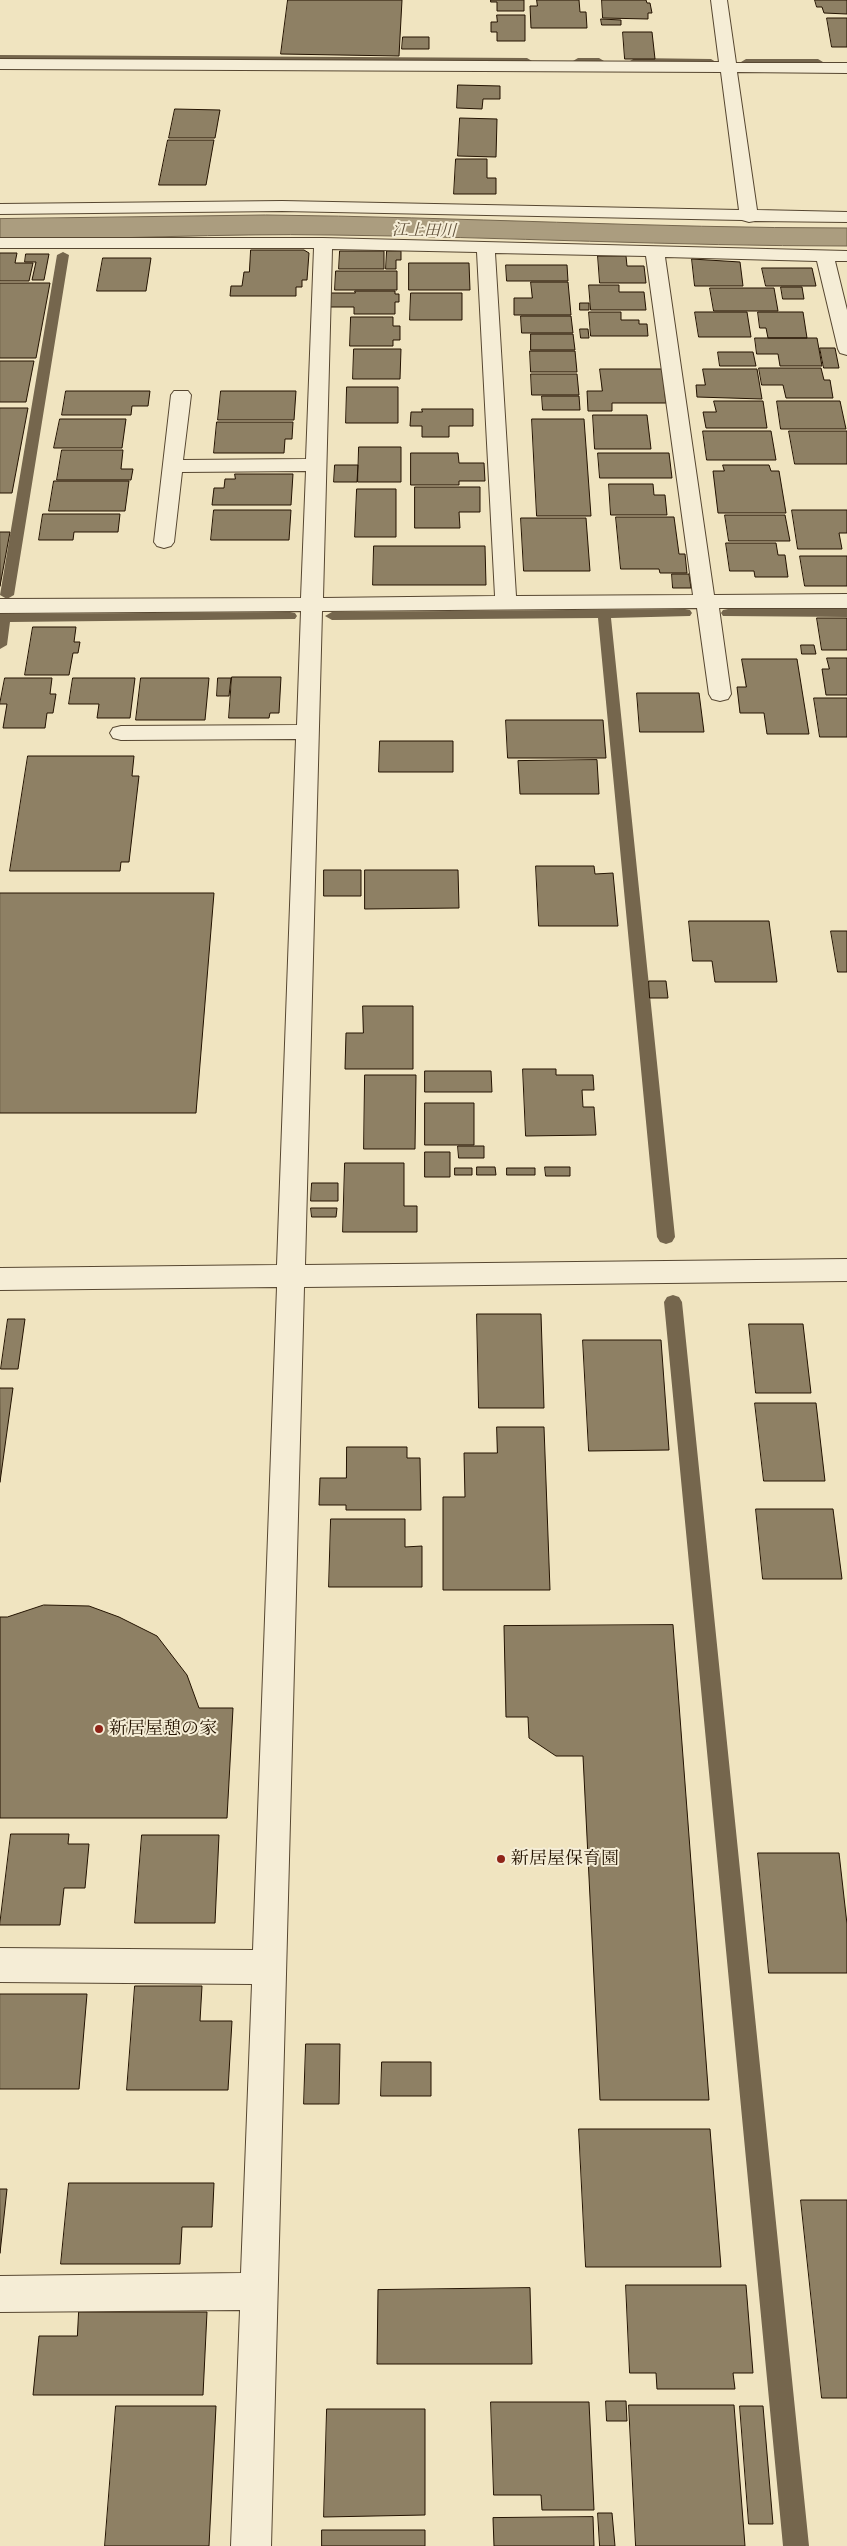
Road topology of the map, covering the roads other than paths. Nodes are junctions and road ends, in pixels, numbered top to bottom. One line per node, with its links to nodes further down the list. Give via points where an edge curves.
1 (719, 0): 3 (street)
2 (0, 64): 3 (street)
3 (729, 68): 4 (street); 6 (street)
4 (847, 68)
5 (0, 209): 6 (street, via 282,206)
6 (749, 216): 7 (street)
7 (847, 217)
8 (0, 243): 9 (street)
9 (324, 243): 10 (street); 16 (street)
10 (486, 248): 11 (street); 21 (street)
11 (655, 252): 12 (street); 19 (street)
12 (825, 256): 13 (street); 14 (street)
13 (847, 256)
14 (847, 349)
15 (181, 395): 17 (street)
16 (316, 465): 17 (street); 22 (street)
17 (173, 466): 18 (street)
18 (164, 542)
19 (706, 601): 20 (street); 21 (street); 24 (street)
20 (847, 601)
21 (506, 602): 22 (street)
22 (312, 603): 23 (street); 25 (street)
23 (0, 606)
24 (720, 694)
25 (308, 732): 26 (street); 28 (street)
26 (121, 733)
27 (847, 1270): 28 (street)
28 (291, 1276): 29 (street); 31 (street)
29 (0, 1279)
30 (0, 1965): 31 (street)
31 (270, 1967): 32 (street)
32 (258, 2291): 33 (street); 34 (street)
33 (0, 2294)
34 (251, 2546)

